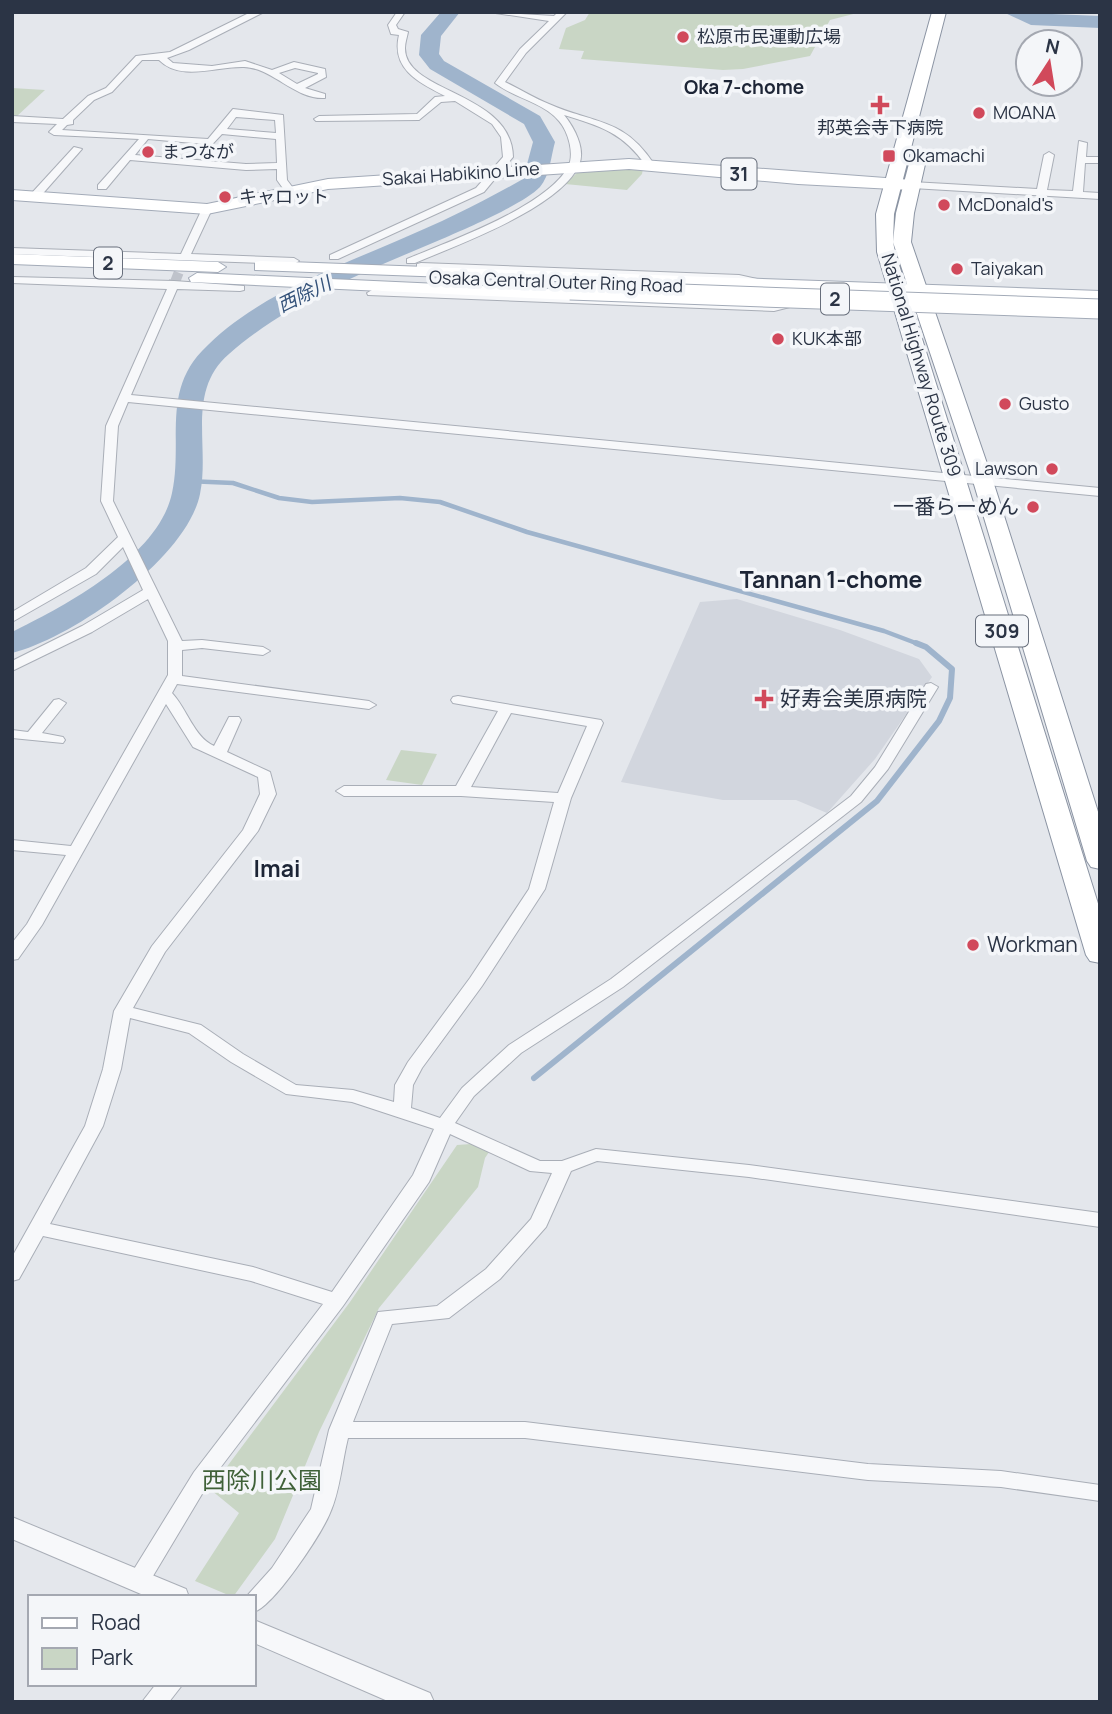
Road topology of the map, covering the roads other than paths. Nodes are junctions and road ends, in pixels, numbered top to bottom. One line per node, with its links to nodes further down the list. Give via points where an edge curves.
1 (260, 12): 7 (street)
2 (401, 12): 11 (street, via 392,25 394,32 404,32 399,53 416,76)
3 (493, 12): 6 (street)
4 (939, 12): 34 (highway, National Highway Route 309 / 309)
5 (956, 12): 16 (highway)
6 (560, 15): 12 (street, via 523,51 500,83)
7 (161, 57): 8 (street, via 170,66 212,69 245,64); 15 (street, via 139,58 109,90 91,97)
8 (272, 73): 9 (street); 9 (street, via 294,65 322,71 323,75)
9 (297, 88): 10 (street)
10 (322, 96)
11 (455, 97): 13 (street, via 438,99 419,117); 33 (street, via 505,133 509,156)
12 (547, 107): 30 (street, via 609,126 638,148); 32 (street, via 562,117 570,130 576,155)
13 (319, 119)
14 (17, 120): 15 (street); 17 (street)
15 (68, 122): 19 (street, via 54,132)
16 (927, 123)
17 (12, 128)
18 (220, 131): 20 (street); 20 (street, via 235,112 280,117); 21 (street)
19 (146, 136): 21 (street); 26 (street)
20 (280, 136): 31 (street)
21 (211, 142): 29 (street)
22 (1082, 143): 27 (street)
23 (922, 145): 34 (highway, National Highway Route 309 / 309)
24 (77, 149): 41 (street)
25 (1049, 155): 37 (street)
26 (126, 157): 29 (street); 35 (street)
27 (1081, 160): 28 (street); 38 (street)
28 (1100, 160)
29 (195, 162): 31 (street)
30 (649, 164): 32 (main road, Sakai Habikino Line / 31); 34 (main road, Sakai Habikino Line / 31)
31 (281, 166): 36 (street, via 282,180)
32 (569, 167): 33 (main road, Sakai Habikino Line / 31); 52 (street, via 553,190 416,263 739,278)
33 (500, 173): 36 (main road, Sakai Habikino Line / 31, via 364,180); 44 (street, via 480,190)
34 (903, 184): 37 (street); 57 (highway, National Highway Route 309 / 309, via 883,230 886,252)
35 (102, 187)
36 (290, 192): 42 (main road, Sakai Habikino Line / 31)
37 (1042, 192): 38 (street)
38 (1078, 194): 40 (street)
39 (12, 195): 41 (main road, Sakai Habikino Line / 31)
40 (1100, 196)
41 (33, 197): 42 (main road, Sakai Habikino Line / 31)
42 (207, 209): 45 (street)
43 (12, 251): 45 (street)
44 (334, 257)
45 (185, 258): 47 (street)
46 (12, 259): 49 (main road, Osaka Central Outer Ring Road / 2)
47 (307, 267): 49 (main road, Osaka Central Outer Ring Road / 2); 51 (main road, Osaka Central Outer Ring Road / 2)
48 (12, 271): 49 (main road, Osaka Central Outer Ring Road / 2)
49 (200, 272): 51 (main road, via 288,282)
50 (12, 280): 53 (street)
51 (368, 281): 52 (main road); 54 (main road, Osaka Central Outer Ring Road / 2); 57 (main road, via 803,303)
52 (778, 284): 57 (main road)
53 (173, 285): 55 (street); 61 (street)
54 (571, 286): 58 (main road, Osaka Central Outer Ring Road / 2); 59 (main road, Osaka Central Outer Ring Road / 2, bridge)
55 (240, 288)
56 (1100, 296): 57 (main road)
57 (912, 298): 60 (main road); 62 (highway, National Highway Route 309 / 309); 63 (highway, National Highway Route 309 / 309)
58 (1100, 302)
59 (1100, 309)
60 (1100, 315)
61 (123, 398): 62 (street); 65 (street, via 111,426 107,501)
62 (956, 478): 63 (street); 89 (highway, National Highway Route 309 / 309)
63 (984, 481): 64 (street); 87 (highway, National Highway Route 309 / 309)
64 (1100, 492)
65 (127, 541): 66 (street); 67 (street, via 92,571)
66 (150, 589): 68 (street); 70 (street, via 88,629)
67 (12, 618)
68 (175, 646): 69 (street, via 202,644); 71 (street)
69 (262, 651)
70 (12, 667)
71 (168, 686): 75 (street); 81 (street, via 198,744); 86 (street)
72 (931, 687): 92 (street, via 881,769 856,799 617,983 515,1049 468,1092)
73 (458, 700): 76 (street)
74 (59, 703): 79 (street)
75 (369, 705)
76 (507, 708): 83 (street); 84 (street, via 596,723)
77 (234, 720): 81 (street)
78 (12, 734): 79 (street)
79 (32, 736): 80 (street)
80 (58, 740)
81 (219, 752): 90 (street, via 265,775 268,794 250,831 158,950)
82 (344, 791): 83 (street)
83 (461, 791): 84 (street)
84 (563, 798): 91 (street, via 537,888 414,1066 404,1085)
85 (12, 845): 86 (street)
86 (75, 850): 88 (street)
87 (1100, 860)
88 (12, 955)
89 (1100, 955)
90 (123, 1012): 91 (street, via 195,1028 292,1090 353,1096); 95 (street, via 94,1126)
91 (402, 1111): 92 (street)
92 (444, 1126): 93 (street, via 537,1167); 97 (street, via 422,1177)
93 (564, 1167): 94 (street, via 596,1155 749,1171); 98 (street, via 539,1222 493,1274 442,1313 385,1317)
94 (1100, 1220)
95 (38, 1228): 96 (street); 97 (street, via 254,1274)
96 (12, 1273)
97 (336, 1301): 101 (street, via 201,1478)
98 (339, 1430): 99 (street, via 525,1430 868,1472 1001,1479); 103 (street, via 321,1511 280,1574)
99 (1100, 1493)
100 (12, 1527): 101 (street)
101 (139, 1580): 102 (street)
102 (172, 1595)
103 (256, 1601)
104 (256, 1632): 107 (street)
105 (170, 1686): 106 (street)
106 (153, 1702)
107 (420, 1702)

